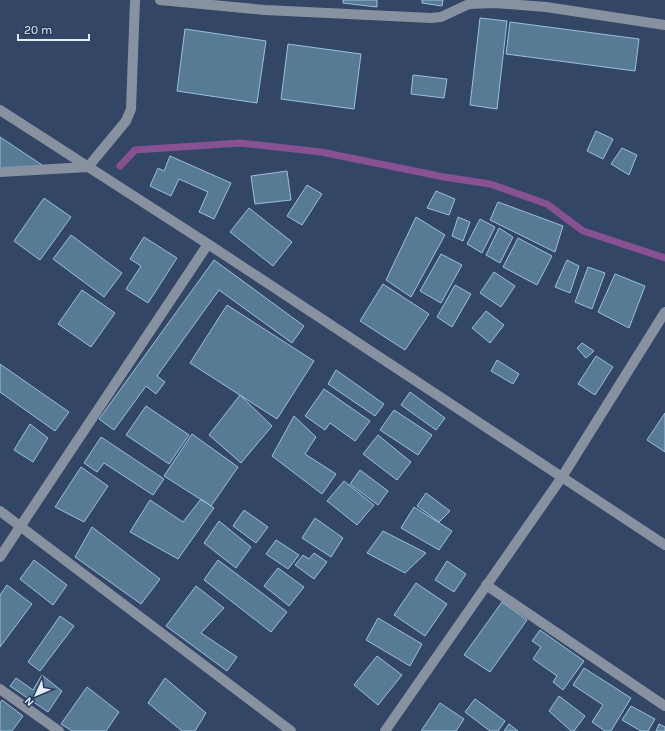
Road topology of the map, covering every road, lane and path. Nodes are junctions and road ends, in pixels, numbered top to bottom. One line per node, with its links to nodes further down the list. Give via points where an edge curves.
1 (135, 0): 5 (street, via 131,109 126,121)
2 (160, 0): 3 (street, via 264,10 431,18 441,17 469,4 494,4 546,7)
3 (665, 25)
4 (0, 110): 5 (street)
5 (88, 166): 6 (street); 7 (street)
6 (0, 172)
7 (208, 244): 9 (street); 11 (street)
8 (665, 312): 9 (street)
9 (562, 477): 12 (street); 14 (street)
10 (0, 511): 11 (street)
11 (21, 526): 13 (street); 18 (street)
12 (665, 545)
13 (0, 557)
14 (486, 585): 16 (street); 19 (street)
15 (0, 689): 17 (street)
16 (665, 706)
17 (59, 731)
18 (291, 731)
19 (385, 731)

